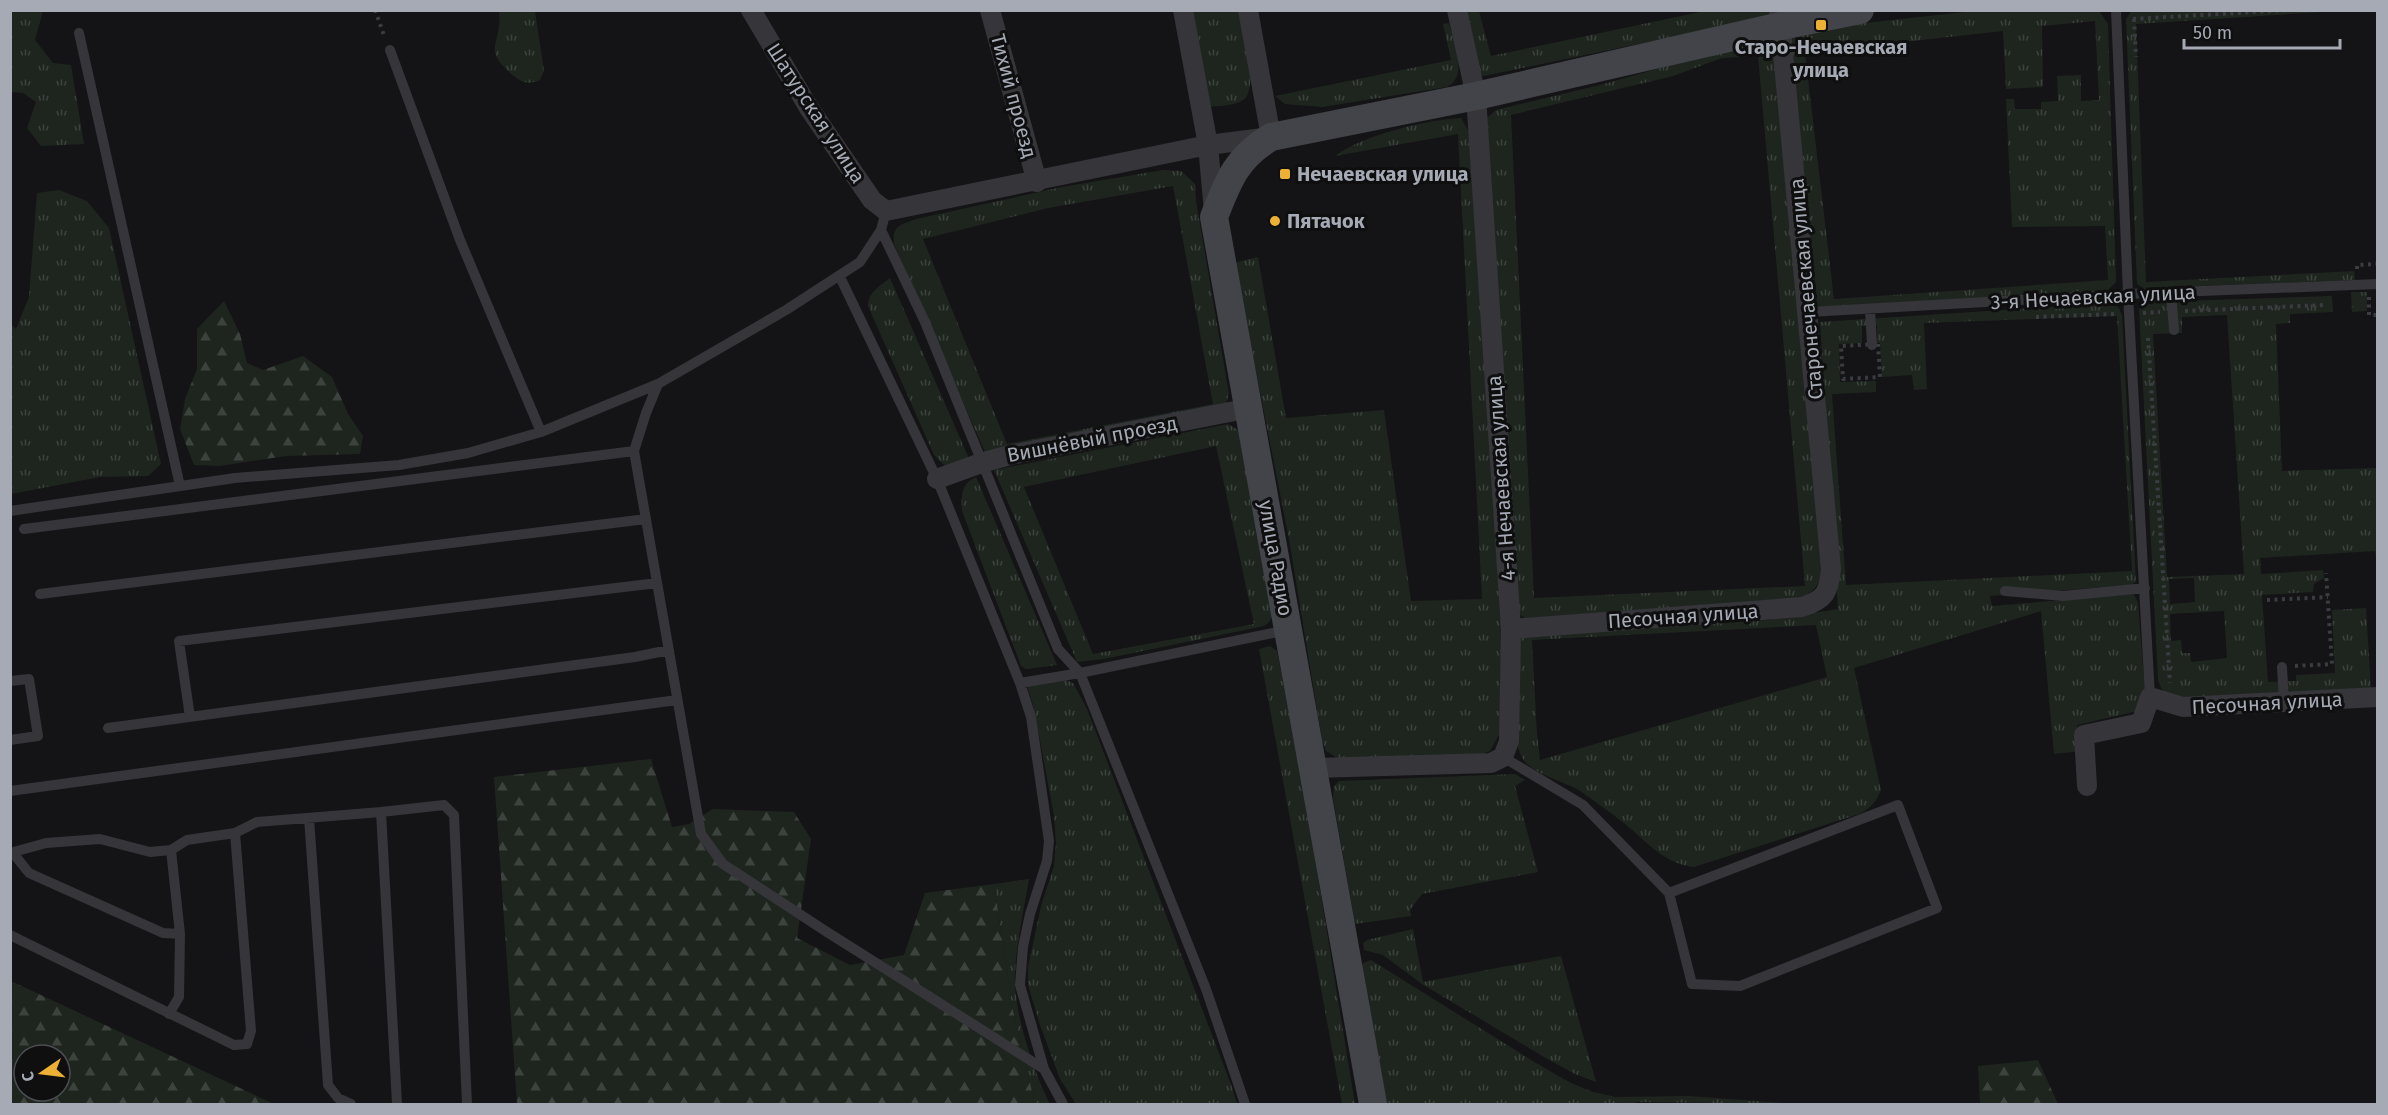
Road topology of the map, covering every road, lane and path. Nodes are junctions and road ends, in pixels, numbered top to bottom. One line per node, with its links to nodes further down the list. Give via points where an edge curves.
1 (375, 10): 13 (path)
2 (752, 10): 20 (street, Шатурская улица, via 808,108)
3 (990, 10): 18 (street, Тихий проезд)
4 (1183, 10): 17 (street, улица Радио)
5 (1248, 10): 16 (street)
6 (1456, 10): 15 (street, 4-я Нечаевская улица)
7 (1860, 10): 10 (street)
8 (2288, 10): 11 (path)
9 (2117, 15): 11 (path); 24 (lane)
10 (1780, 18): 15 (street); 29 (street, Старонечаевская улица)
11 (2134, 19): 14 (path)
12 (79, 33): 45 (lane)
13 (390, 50): 41 (lane, via 460,240)
14 (2136, 67)
15 (1476, 96): 16 (street); 57 (street, 4-я Нечаевская улица)
16 (1271, 137): 17 (street); 19 (street, via 1241,160)
17 (1208, 145): 18 (street); 19 (street, улица Радио)
18 (1037, 182): 20 (street)
19 (1214, 217): 40 (street, улица Радио)
20 (884, 221): 21 (lane, via 860,262); 43 (lane)
21 (840, 277): 39 (lane); 44 (lane)
22 (2373, 285): 23 (lane, 3-я Нечаевская улица); 32 (path, via 2369,315)
23 (2171, 293): 25 (lane, 3-я Нечаевская улица); 28 (lane)
24 (2128, 294): 25 (lane, 3-я Нечаевская улица); 27 (lane, 3-я Нечаевская улица); 31 (lane)
25 (2145, 294): 30 (path)
26 (2325, 305): 28 (path)
27 (1870, 309): 29 (lane, 3-я Нечаевская улица); 37 (lane)
28 (2173, 311): 30 (path); 35 (lane)
29 (1809, 312): 49 (street, Старонечаевская улица)
30 (2146, 312): 31 (path); 34 (path)
31 (2129, 313): 33 (path); 52 (lane)
32 (2378, 315)
33 (2035, 317)
34 (2147, 324)
35 (2174, 330)
36 (2148, 336): 68 (path)
37 (1875, 344): 38 (path, via 1880,378 1843,379)
38 (1841, 346)
39 (658, 384): 41 (lane); 42 (lane)
40 (1250, 408): 43 (street, Вишнёвый проезд); 58 (street, улица Радио)
41 (541, 432): 45 (lane, via 468,453 399,465)
42 (634, 451): 47 (lane); 48 (lane)
43 (981, 463): 44 (street, Вишнёвый проезд); 61 (lane, via 1058,649)
44 (937, 479): 63 (lane)
45 (180, 486): 46 (lane)
46 (10, 512)
47 (646, 519): 51 (lane); 54 (lane)
48 (24, 529)
49 (1831, 568): 57 (street, Песочная улица, via 1825,594 1802,607)
50 (2326, 573): 55 (path)
51 (657, 584): 59 (lane); 69 (lane, via 179,641)
52 (2145, 588): 53 (lane, via 2063,596); 64 (lane)
53 (2005, 591)
54 (40, 594)
55 (2328, 597): 56 (path); 60 (path, via 2332,664)
56 (2267, 600)
57 (1511, 629): 72 (street, 4-я Нечаевская улица, via 1510,732)
58 (1289, 630): 61 (lane); 73 (street, улица Радио)
59 (669, 650): 66 (lane); 69 (lane)
60 (2282, 667): 67 (lane)
61 (1080, 673): 63 (lane); 90 (lane, via 1206,989)
62 (10, 681): 71 (lane, via 29,679 38,736)
63 (1020, 683): 85 (lane, via 1031,717 1049,841 1020,969 1020,985)
64 (2150, 697): 68 (street, Песочная улица); 74 (street, via 2141,723 2084,735)
65 (2378, 697): 67 (street, Песочная улица)
66 (677, 700): 75 (lane); 85 (lane, via 700,834 723,864)
67 (2284, 702): 68 (street, Песочная улица, via 2183,707)
68 (2171, 704)
69 (190, 717): 70 (lane)
70 (108, 728)
71 (10, 740)
72 (1503, 757): 73 (street, via 1479,765); 81 (lane, via 1583,806)
73 (1314, 768): 91 (street, улица Радио)
74 (2087, 786)
75 (10, 791)
76 (381, 812): 77 (lane); 87 (lane); 88 (lane, via 444,805 454,815)
77 (309, 818): 78 (lane, via 257,822); 86 (lane, via 328,1085 338,1098)
78 (235, 833): 79 (lane, via 187,840); 84 (lane, via 251,1031 247,1044 234,1045)
79 (171, 850): 80 (lane, via 150,852 100,839 46,843); 82 (lane)
80 (12, 853): 82 (lane, via 29,873 163,933)
81 (1670, 893): 81 (lane, via 1692,984 1740,986 1937,908 1898,805)
82 (180, 934): 84 (lane, via 179,997)
83 (10, 935): 84 (lane)
84 (169, 1014)
85 (1044, 1069): 89 (lane)
86 (351, 1104)
87 (397, 1104)
88 (467, 1104)
89 (1063, 1104)
90 (1245, 1104)
91 (1373, 1104)

